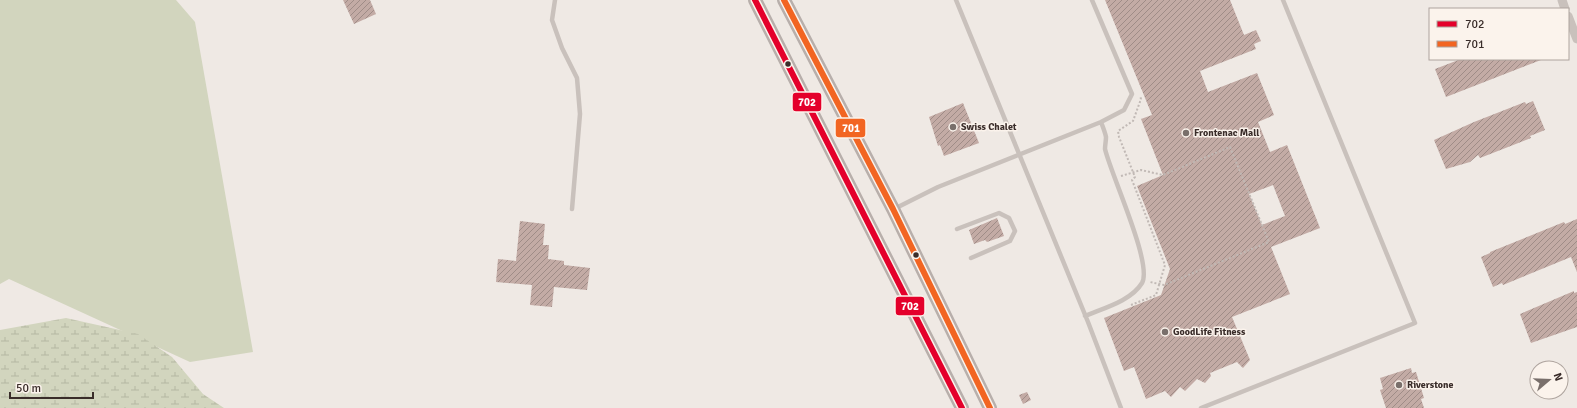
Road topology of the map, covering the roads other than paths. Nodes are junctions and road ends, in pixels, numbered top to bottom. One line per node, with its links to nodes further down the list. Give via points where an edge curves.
1 (556, 0): 11 (lane, via 552,20 577,78 580,114)
2 (755, 0): 16 (main road)
3 (784, 0): 12 (main road)
4 (956, 0): 10 (lane)
5 (1092, 0): 9 (lane, via 1132,94 1124,110)
6 (1283, 0): 19 (lane, via 1416,323)
7 (1569, 18): 8 (street)
8 (1577, 38)
9 (1101, 122): 10 (lane); 15 (lane, via 1106,135 1105,148 1144,264 1143,281 1134,294)
10 (1019, 155): 12 (lane, via 938,187); 15 (lane)
11 (572, 209)
12 (893, 209): 17 (main road)
13 (957, 230): 14 (lane, via 999,213 1009,218 1015,231 1010,241)
14 (971, 258)
15 (1085, 316): 18 (lane)
16 (962, 408)
17 (990, 408)
18 (1121, 408)
19 (1201, 408)

